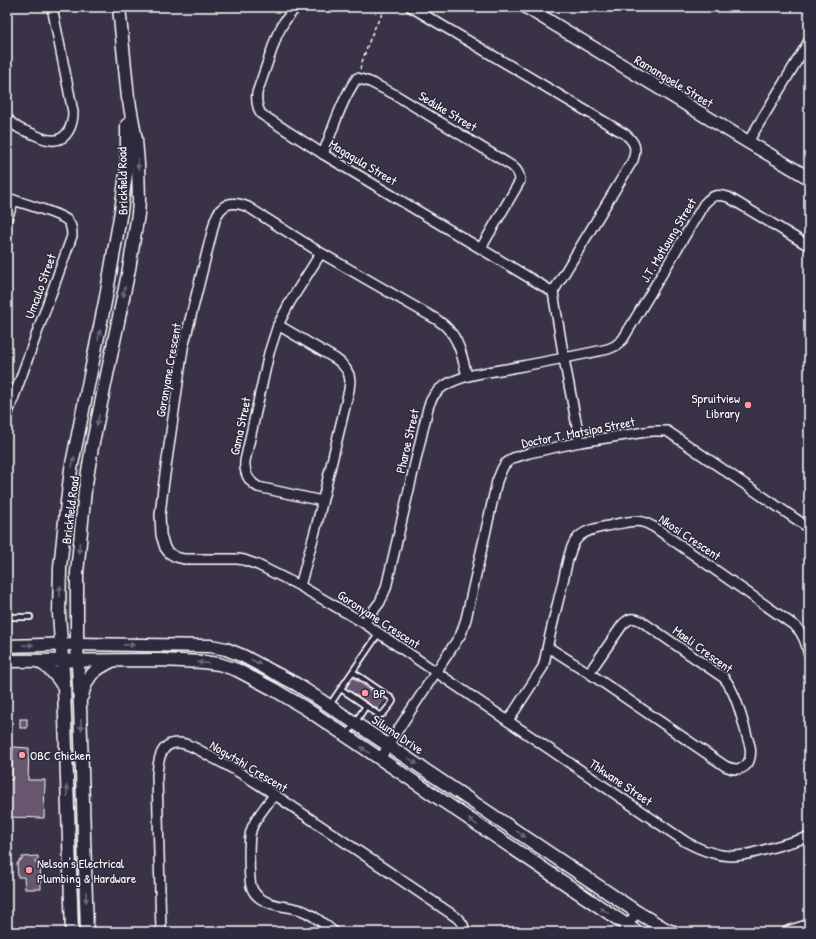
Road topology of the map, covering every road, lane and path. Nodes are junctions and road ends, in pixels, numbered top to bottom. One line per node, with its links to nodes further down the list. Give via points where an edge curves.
1 (52, 7): 10 (street, via 73,112 70,128 61,139 50,140 23,131)
2 (119, 7): 9 (main road, Brickfield Road)
3 (296, 7): 12 (street, Magagula Street, via 277,35 256,102 261,114)
4 (387, 7): 8 (path, via 374,30)
5 (411, 7): 19 (street, via 625,134 633,142 633,160)
6 (532, 9): 11 (main road, Ramangoele Street)
7 (809, 41): 11 (street)
8 (357, 78): 12 (street, via 346,96); 17 (street, Seduke Street, via 399,97 518,171 520,181)
9 (128, 98): 32 (main road, Brickfield Road, one-way to 32, via 136,140 139,201 129,269 85,490 77,573); 33 (main road, Brickfield Road, one-way to 9, via 60,568 66,502 121,211 127,166)
10 (7, 118)
11 (748, 142): 13 (main road, Ramangoele Street)
12 (323, 154): 17 (street, Magagula Street)
13 (809, 178)
14 (10, 199): 15 (street, Umculo Street); 23 (street, Umculo Street, via 65,218 71,226 72,236)
15 (7, 218)
16 (809, 246): 21 (street, J.T. Motloung Street, via 728,198 715,196 704,204 621,342 613,348)
17 (481, 248): 19 (street, Magagula Street)
18 (321, 253): 20 (street, Gama Street); 22 (street, Goronyane Crescent, via 446,326 456,342); 27 (street, Goronyane Crescent, via 241,204 230,203 219,211 183,348 160,515 162,542 169,554 184,559 244,560 258,564)
19 (553, 292): 21 (street)
20 (278, 325): 25 (street, via 336,359 349,375 349,390); 25 (street, Gama Street, via 269,353 244,468 249,479 258,487)
21 (564, 358): 22 (street, Pharoe Street); 24 (street)
22 (467, 376): 30 (street, Pharoe Street, via 444,386 431,400 386,588 380,602)
23 (7, 416)
24 (580, 442): 26 (street, Doctor T. Matsipa Street, via 667,431); 43 (street, Doctor T. Matsipa Street, via 529,453 513,458 505,464 497,481 464,627)
25 (322, 501): 27 (street)
26 (809, 528)
27 (300, 586): 30 (street, Goronyane Crescent)
28 (30, 616): 29 (lane)
29 (7, 617)
30 (364, 623): 31 (street, Goronyane Crescent)
31 (379, 633): 42 (lane); 43 (street, Goronyane Crescent)
32 (77, 644): 33 (main road, Siluma Drive); 40 (main road, Brickfield Road); 48 (main road, Siluma Drive, one-way to 48, via 211,646 226,649 296,684)
33 (61, 645): 34 (main road, Siluma Drive, one-way to 33); 39 (main road, Brickfield Road)
34 (7, 646)
35 (548, 647): 36 (street, Nkosi Crescent, via 571,548 575,541 594,529 634,522 646,523 659,531 795,626 802,634); 44 (street, Maeli Crescent); 50 (street, Nkosi Crescent, via 543,667)
36 (809, 655)
37 (7, 661): 38 (main road)
38 (38, 661): 39 (main road); 45 (main road, via 56,676)
39 (62, 661): 40 (main road); 45 (main road, Brickfield Road)
40 (79, 661): 41 (main road); 47 (main road, Brickfield Road)
41 (113, 661): 47 (main road, via 92,674 84,688); 52 (main road, one-way to 41, via 287,697 227,666 161,660)
42 (353, 672): 46 (lane); 49 (lane, via 392,701 382,715)
43 (436, 672): 50 (street, Thkwane Street); 53 (street, Doctor T. Matsipa Street)
44 (589, 673): 44 (street, Maeli Crescent, via 724,766 738,769 748,762 750,746 729,684 641,621 631,618 623,624)
45 (64, 687): 60 (main road, Brickfield Road, one-way to 45)
46 (341, 689): 48 (lane); 49 (lane)
47 (80, 706): 61 (main road, Brickfield Road, one-way to 61)
48 (329, 706): 51 (main road, Siluma Drive)
49 (366, 706): 51 (lane)
50 (508, 721): 56 (street, Thkwane Street, via 686,842 702,850 741,856)
51 (355, 722): 52 (lane); 53 (main road, Siluma Drive)
52 (346, 737): 54 (main road, one-way to 52)
53 (388, 745): 54 (street, Doctor T. Matsipa Street); 57 (main road, Siluma Drive, one-way to 57)
54 (380, 760): 59 (main road, one-way to 54)
55 (274, 795): 62 (street, Nogwtshi Crescent, via 229,766 190,746 176,743 163,751 159,757 157,775); 63 (street, via 251,830 250,879 254,892 271,904 302,910); 64 (street, Nogwtshi Crescent, via 456,917 462,922)
56 (809, 837)
57 (637, 912): 59 (street); 65 (main road, Siluma Drive)
58 (804, 929): 66 (main road)
59 (629, 930)
60 (72, 932)
61 (87, 932)
62 (161, 932)
63 (334, 932)
64 (465, 932)
65 (674, 932)
66 (789, 932)

